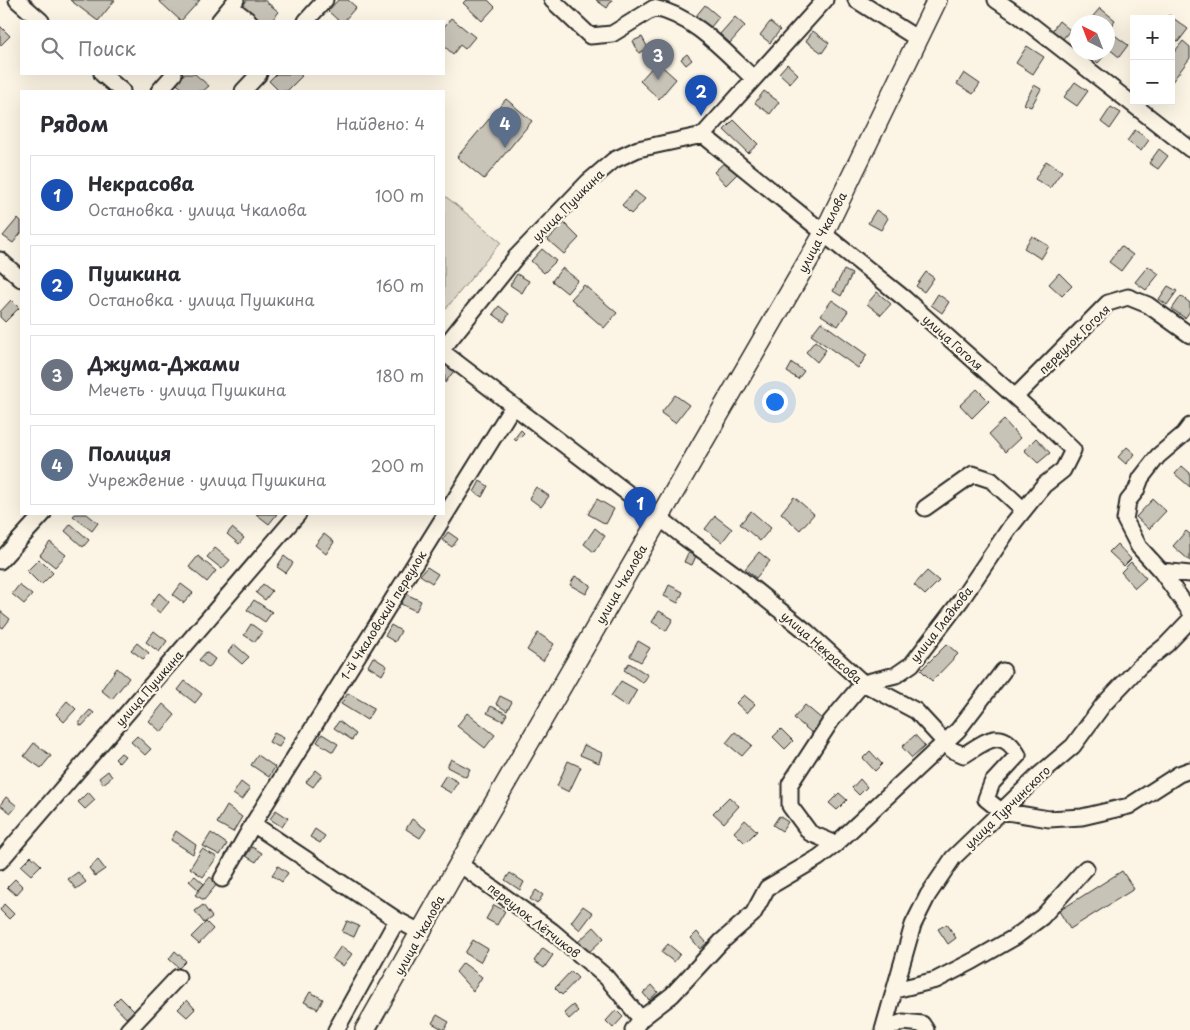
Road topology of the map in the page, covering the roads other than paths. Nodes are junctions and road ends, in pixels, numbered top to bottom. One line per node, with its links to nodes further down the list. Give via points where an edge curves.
1 (17, 0): 10 (street)
2 (325, 0): 13 (street)
3 (552, 0): 18 (street, via 590,36 612,34 654,8 665,10 691,24)
4 (825, 0): 18 (street)
5 (856, 0): 14 (street)
6 (937, 0): 14 (main road, улица Чкалова)
7 (946, 0): 14 (main road, улица Чкалова)
8 (996, 0): 23 (street)
9 (234, 3): 11 (street); 12 (street)
10 (40, 20)
11 (220, 20)
12 (248, 20)
13 (307, 20)
14 (922, 41): 24 (main road, улица Чкалова)
15 (103, 75): 19 (street)
16 (173, 75): 20 (street)
17 (258, 75): 21 (street)
18 (753, 78): 22 (street)
19 (121, 90)
20 (160, 90)
21 (245, 90)
22 (703, 135): 24 (street, улица Гоголя); 28 (street, улица Пушкина, via 638,149 614,160 588,182 516,257)
23 (1190, 149)
24 (826, 235): 30 (street, улица Гоголя, via 905,299); 38 (main road, улица Чкалова)
25 (0, 260): 26 (street)
26 (20, 278)
27 (1190, 335): 30 (street, переулок Гоголя, via 1148,306 1128,297 1108,303)
28 (445, 346)
29 (445, 354): 31 (street, улица Некрасова)
30 (1015, 397): 33 (street, улица Гоголя)
31 (513, 406): 38 (street, улица Некрасова); 48 (street, 1-й Чкаловский переулок)
32 (1190, 426): 40 (street, via 1158,456 1128,501 1125,520 1139,547)
33 (1073, 450): 35 (street, улица Гладкова, via 1063,470 1044,485)
34 (925, 508): 35 (street, via 974,474 991,480)
35 (1024, 510): 44 (street, улица Гладкова, via 912,664 896,675)
36 (42, 515): 39 (street)
37 (292, 516): 50 (street, улица Пушкина)
38 (662, 519): 44 (street, улица Некрасова, via 807,632); 51 (main road, улица Чкалова)
39 (0, 561)
40 (1161, 572): 41 (street); 42 (street)
41 (1190, 574)
42 (1189, 610): 47 (street, улица Турчинского, via 1166,645 1139,667 1103,705 1073,746)
43 (1003, 671): 45 (street, via 958,730)
44 (863, 684): 45 (street, улица Некрасова, via 916,712); 49 (street, via 831,721 790,784 790,806 810,832)
45 (945, 741): 47 (street, улица Некрасова, via 952,750 964,755 990,739 1003,739 1013,746 1018,755 992,783 986,798); 49 (street)
46 (1190, 770): 47 (street, via 1129,806 1082,817 1049,819)
47 (1001, 812): 57 (street, улица Турчинского, via 954,858 928,895 913,925)
48 (253, 824): 53 (street, 1-й Чкаловский переулок); 54 (street)
49 (836, 844): 58 (street, via 766,888 753,914 721,942 672,996)
50 (0, 861)
51 (462, 866): 55 (main road, улица Чкалова); 58 (street, переулок Лётчиков, via 552,931 606,977)
52 (1086, 868): 57 (street, via 1042,917 1016,937 936,980)
53 (222, 879)
54 (397, 920): 55 (street); 60 (street)
55 (424, 934): 61 (main road, улица Чкалова); 62 (main road, улица Чкалова)
56 (178, 977): 59 (street)
57 (895, 990): 63 (street, улица Турчинского)
58 (637, 1024)
59 (128, 1030)
60 (336, 1030)
61 (366, 1030)
62 (374, 1030)
63 (883, 1030): 64 (street, via 903,1022 922,1024)
64 (926, 1030)

